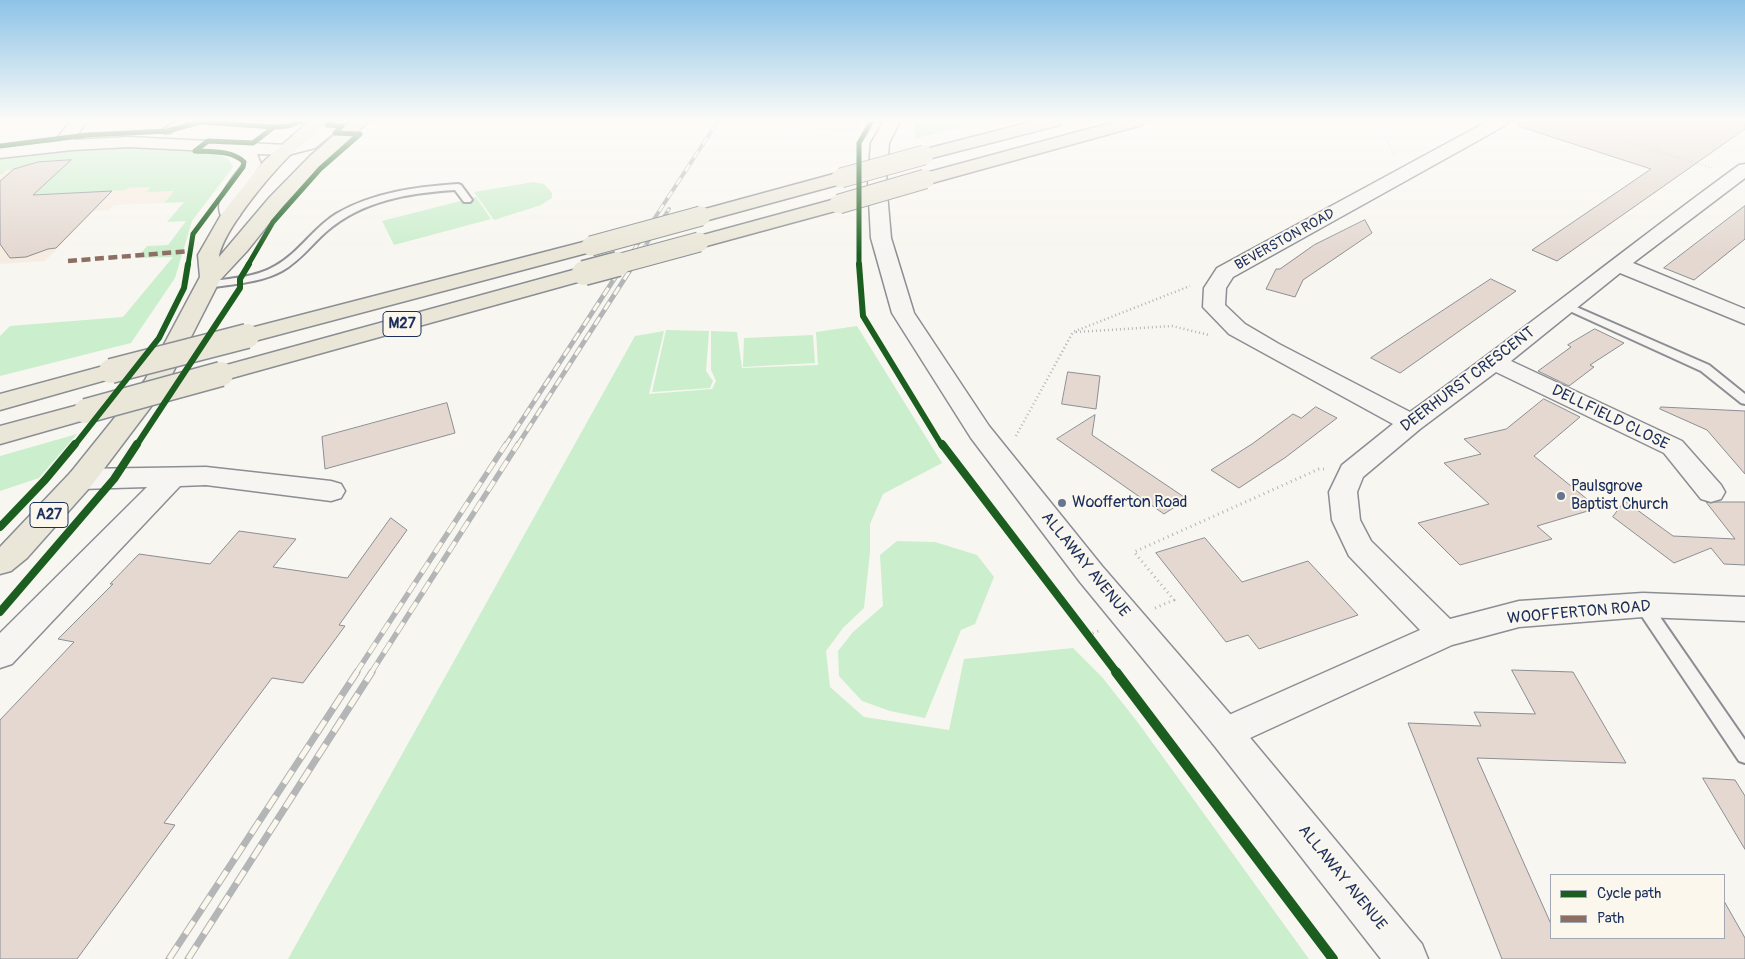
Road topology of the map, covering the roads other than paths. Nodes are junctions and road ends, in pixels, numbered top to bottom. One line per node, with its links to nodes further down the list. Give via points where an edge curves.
1 (251, 166): 10 (street, via 230,196)
2 (274, 166): 10 (main road, A27, via 258,177)
3 (294, 166): 12 (main road, A27, via 279,198)
4 (878, 166): 30 (street, ALLAWAY AVENUE, via 881,238 903,313 980,432 1090,574)
5 (885, 166): 17 (main road, M27, bridge)
6 (973, 166): 19 (main road, M27, bridge)
7 (1420, 166): 18 (street, BEVERSTON ROAD, via 1225,273 1215,288 1214,307 1237,329)
8 (1741, 172): 11 (street, DEERHURST CRESCENT)
9 (467, 200): 12 (lane, via 458,187 386,196 360,206 326,227 272,272)
10 (230, 216): 12 (main road, A27, via 208,255)
11 (1618, 264): 13 (street, DEERHURST CRESCENT); 14 (street)
12 (209, 281): 21 (main road, A27, via 156,383)
13 (1566, 305): 15 (street, DEERHURST CRESCENT); 16 (lane, via 1705,368)
14 (1745, 317)
15 (1494, 362): 18 (street, DEERHURST CRESCENT); 23 (street, DELLFIELD CLOSE, via 1673,447)
16 (1745, 400)
17 (0, 402)
18 (1411, 423): 28 (street, DEERHURST CRESCENT, via 1352,472 1343,492 1346,520 1359,548)
19 (0, 435)
20 (173, 478): 21 (street); 22 (street, via 206,476); 29 (street)
21 (81, 479): 24 (main road, A27)
22 (331, 491)
23 (1711, 492)
24 (8, 556): 25 (main road, A27)
25 (0, 574)
26 (1643, 605): 27 (street, WOOFFERTON ROAD); 28 (street, WOOFFERTON ROAD, via 1520,614); 31 (lane)
27 (1745, 609)
28 (1444, 634): 30 (street, WOOFFERTON ROAD)
29 (0, 654)
30 (1225, 733): 32 (street, ALLAWAY AVENUE)
31 (1745, 755)
32 (1407, 959)

